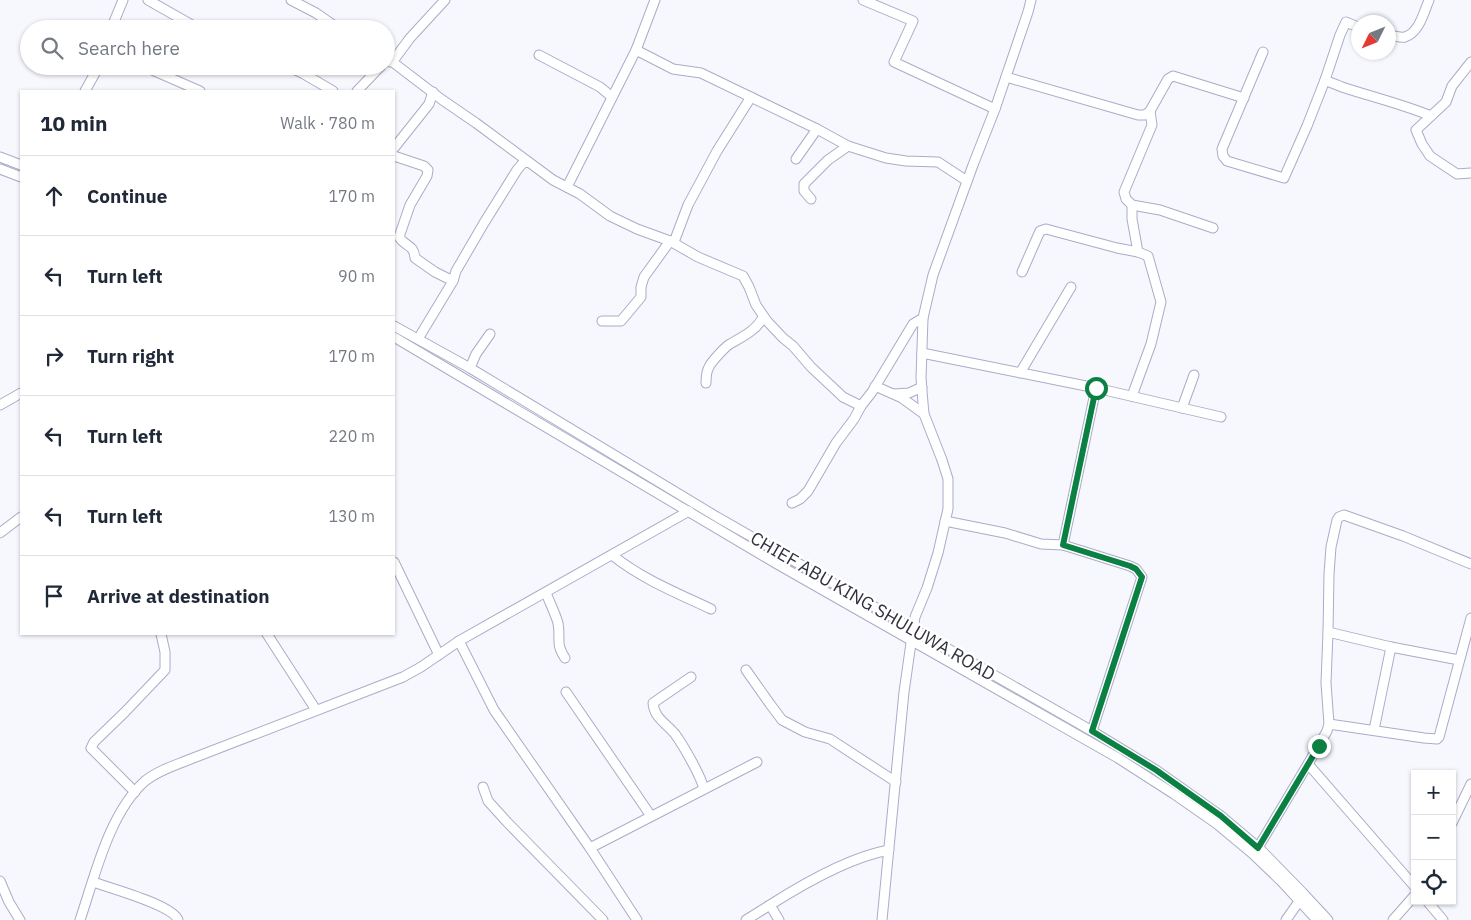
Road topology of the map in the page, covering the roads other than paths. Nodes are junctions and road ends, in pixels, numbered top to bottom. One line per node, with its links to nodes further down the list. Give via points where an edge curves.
1 (123, 0): 9 (street)
2 (148, 0): 10 (street)
3 (291, 0): 11 (street)
4 (445, 0): 16 (street)
5 (655, 0): 14 (street)
6 (863, 0): 36 (street, via 913,21 894,62)
7 (1031, 0): 24 (street)
8 (1429, 0): 13 (street, via 1419,25 1412,33 1404,37)
9 (115, 20)
10 (183, 20)
11 (326, 20)
12 (1351, 24): 25 (street, via 1346,22)
13 (1396, 36)
14 (636, 50): 31 (street); 32 (street, via 673,69 701,73)
15 (1263, 52): 33 (street)
16 (395, 53)
17 (539, 55): 31 (street, via 600,86)
18 (1471, 62): 38 (street, via 1452,86 1446,102)
19 (395, 65): 30 (street)
20 (94, 75): 26 (street)
21 (164, 75): 27 (street)
22 (306, 75): 28 (street)
23 (373, 75): 29 (street)
24 (1006, 77): 36 (street); 37 (street, via 1138,115)
25 (1324, 80): 33 (street, via 1284,178 1227,161 1223,156 1222,149); 38 (street)
26 (86, 90)
27 (198, 90)
28 (331, 90)
29 (359, 90)
30 (433, 92): 34 (street); 35 (street)
31 (612, 97): 51 (street)
32 (751, 97): 39 (street); 55 (street, via 717,151)
33 (1244, 98): 37 (street, via 1173,76 1168,79)
34 (441, 99): 35 (street); 45 (street)
35 (429, 104): 41 (street)
36 (995, 109): 50 (street)
37 (1150, 111): 53 (street, via 1152,125 1124,192)
38 (1431, 116): 48 (street, via 1416,130 1428,154 1457,174)
39 (817, 129): 40 (street); 44 (street)
40 (848, 146): 50 (street, via 893,159 938,162); 52 (street, via 804,184 804,191)
41 (395, 147)
42 (395, 156): 58 (street, via 428,170 410,205 399,237 412,248 415,258)
43 (0, 157): 46 (street)
44 (796, 159)
45 (528, 162): 51 (street); 58 (street, via 517,170)
46 (20, 165)
47 (0, 169): 49 (street)
48 (1471, 174)
49 (20, 177)
50 (967, 181): 60 (street, via 933,275)
51 (567, 187): 55 (street, via 637,230)
52 (811, 200)
53 (1132, 205): 54 (street, via 1160,210); 56 (street)
54 (1213, 228)
55 (672, 241): 61 (street, via 644,277 641,297 626,316 619,321); 62 (street, via 698,257 743,276)
56 (1138, 252): 57 (street, via 1046,229 1040,231); 77 (street, via 1148,256 1161,302 1151,344)
57 (1022, 272)
58 (453, 281): 66 (street)
59 (1071, 287): 69 (street)
60 (923, 318): 67 (street); 72 (street, via 913,324)
61 (602, 321)
62 (764, 321): 71 (street, via 723,349 709,367); 78 (street)
63 (395, 327): 66 (street, CHIEF ABU KING SHULUWA ROAD)
64 (490, 334): 68 (street)
65 (395, 338): 86 (street)
66 (418, 339): 68 (street, CHIEF ABU KING SHULUWA ROAD)
67 (922, 353): 69 (street); 73 (street)
68 (470, 368): 85 (street, CHIEF ABU KING SHULUWA ROAD)
69 (1020, 373): 74 (street)
70 (1194, 375): 81 (street)
71 (706, 383)
72 (875, 386): 76 (street); 80 (street)
73 (922, 387): 76 (street); 82 (street)
74 (1096, 388): 77 (street); 92 (street)
75 (20, 394): 79 (street)
76 (894, 394): 82 (street)
77 (1132, 396): 81 (street)
78 (843, 397): 80 (street); 84 (street)
79 (0, 405)
80 (861, 406): 84 (street)
81 (1182, 408): 83 (street)
82 (924, 414): 90 (street, via 948,479)
83 (1221, 418)
84 (854, 419): 87 (street, via 808,491)
85 (577, 432): 86 (street); 99 (street, CHIEF ABU KING SHULUWA ROAD, via 717,517)
86 (571, 441): 88 (street)
87 (792, 503)
88 (689, 511): 93 (street); 103 (street)
89 (20, 518): 91 (street)
90 (945, 520): 92 (street, via 1005,532 1041,544); 99 (street, via 938,553)
91 (0, 533)
92 (1063, 545): 115 (street, via 1130,566 1142,577)
93 (612, 555): 96 (street); 97 (street, via 660,586)
94 (395, 564): 106 (street)
95 (1471, 564): 100 (street, via 1403,536 1341,516 1337,520 1331,547)
96 (546, 593): 104 (street); 107 (street, via 559,628 559,648)
97 (710, 609)
98 (1471, 618): 108 (street)
99 (913, 629): 103 (street); 115 (street, CHIEF ABU KING SHULUWA ROAD)
100 (1328, 632): 105 (street); 113 (street, via 1326,683)
101 (161, 635): 122 (street, via 164,670 91,748)
102 (268, 635): 112 (street)
103 (912, 640): 118 (street); 127 (street, via 1118,758)
104 (459, 641): 106 (street); 125 (street, via 494,710)
105 (1391, 646): 108 (street); 114 (street)
106 (439, 655): 112 (street, via 404,677)
107 (566, 658)
108 (1459, 660): 114 (street, via 1437,739)
109 (746, 670): 118 (street, via 782,720 805,732 830,739)
110 (691, 677): 121 (street, via 653,703 658,718 679,740)
111 (566, 692): 124 (street)
112 (316, 710): 122 (street, via 161,771)
113 (1329, 724): 114 (street); 117 (street)
114 (1374, 730)
115 (1092, 731): 127 (street, CHIEF ABU KING SHULUWA ROAD, via 1156,770 1221,816)
116 (757, 762): 121 (street)
117 (1308, 764): 127 (street); 130 (street)
118 (896, 782): 126 (street)
119 (1471, 784): 123 (street)
120 (483, 787): 138 (street, via 488,800 507,822)
121 (704, 789): 124 (street)
122 (135, 792): 129 (street, via 116,819)
123 (1456, 815)
124 (651, 816): 125 (street)
125 (590, 848): 139 (street)
126 (889, 850): 133 (street, via 835,870); 142 (street)
127 (1256, 851): 131 (street); 145 (street, CHIEF ABU KING SHULUWA ROAD)
128 (0, 881): 135 (street)
129 (93, 882): 136 (street); 137 (street, via 170,911)
130 (1411, 883)
131 (1300, 900): 143 (street); 144 (street)
132 (1411, 900): 146 (street)
133 (770, 905): 140 (street); 141 (street)
134 (1430, 905): 147 (street)
135 (20, 920)
136 (80, 920)
137 (178, 920)
138 (603, 920)
139 (637, 920)
140 (746, 920)
141 (780, 920)
142 (882, 920)
143 (1286, 920)
144 (1317, 920)
145 (1328, 920)
146 (1393, 920)
147 (1443, 920)

